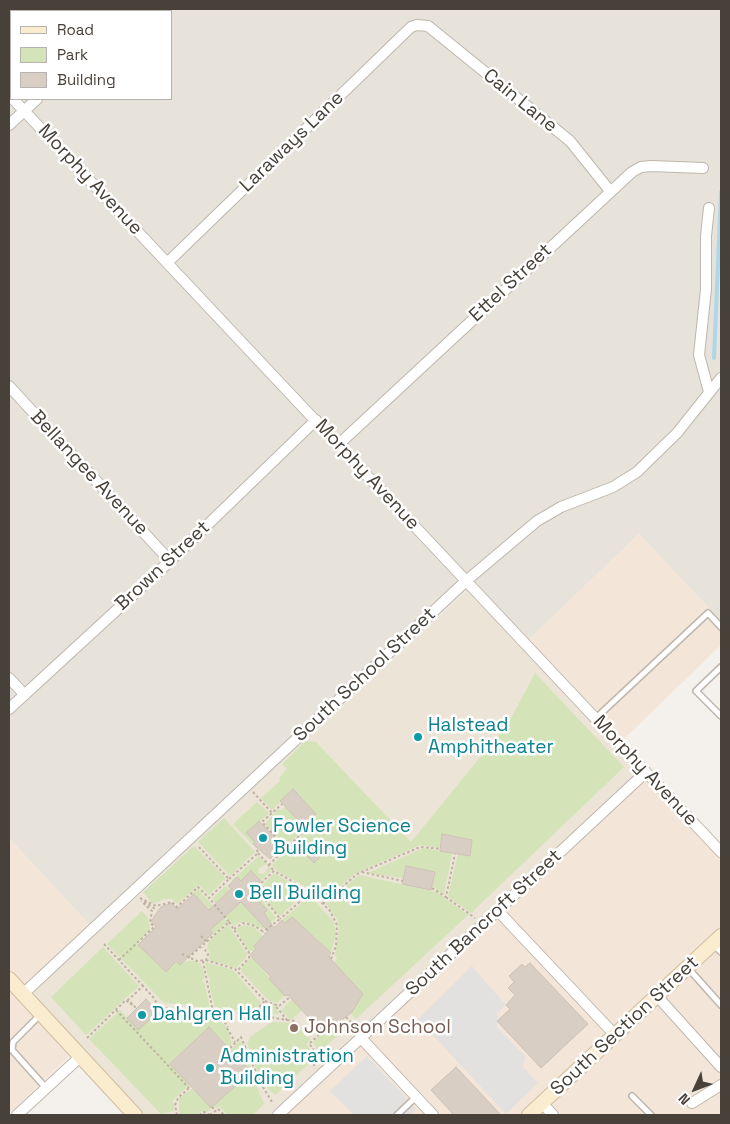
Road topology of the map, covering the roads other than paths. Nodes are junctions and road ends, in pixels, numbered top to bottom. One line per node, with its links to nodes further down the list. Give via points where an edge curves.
1 (418, 25): 7 (street, Cain Lane, via 428,26 570,141); 9 (street, Laraways Lane, via 411,27)
2 (15, 100): 4 (street, Morphy Avenue)
3 (36, 100): 4 (street)
4 (24, 110): 5 (street); 9 (street, Morphy Avenue)
5 (9, 125)
6 (703, 168): 7 (street, Ettel Street, via 640,167)
7 (610, 191): 14 (street, Ettel Street)
8 (709, 208): 12 (street, via 706,289 699,355)
9 (168, 262): 13 (street, Morphy Avenue)
10 (721, 378): 12 (street, South School Street)
11 (9, 386): 15 (street, Bellangee Avenue)
12 (709, 392): 16 (street, South School Street, via 678,433 637,472 613,487 561,507 537,521)
13 (316, 420): 14 (street, Morphy Avenue); 15 (street, Brown Street)
14 (339, 444): 16 (street, Morphy Avenue)
15 (170, 561): 20 (street, Brown Street)
16 (466, 580): 23 (street, Morphy Avenue); 30 (street, South School Street)
17 (721, 627): 23 (lane, via 708,613)
18 (721, 667): 22 (lane, via 696,691)
19 (9, 678): 20 (street)
20 (24, 694): 21 (street, Brown Street)
21 (9, 708)
22 (721, 716)
23 (595, 719): 24 (street, Morphy Avenue)
24 (646, 772): 25 (street, Morphy Avenue); 26 (street, South Bancroft Street)
25 (721, 852)
26 (498, 911): 34 (street); 35 (street, South Bancroft Street)
27 (718, 944): 28 (street, South Section Street)
28 (687, 968): 31 (street, South Section Street); 32 (lane)
29 (9, 979): 30 (street)
30 (23, 994): 33 (street)
31 (657, 996): 34 (street, South Section Street); 37 (street)
32 (721, 1005)
33 (41, 1014): 36 (street); 39 (lane, via 13,1042 12,1050)
34 (615, 1035): 42 (street, South Section Street)
35 (360, 1038): 41 (street); 46 (street, South Bancroft Street)
36 (80, 1057): 39 (street); 45 (street)
37 (721, 1067)
38 (721, 1085): 43 (street)
39 (46, 1088): 44 (street)
40 (632, 1096): 51 (lane)
41 (416, 1097): 47 (lane); 48 (street)
42 (542, 1103): 49 (street, South Section Street); 50 (street)
43 (692, 1103)
44 (17, 1115)
45 (135, 1115)
46 (278, 1115)
47 (397, 1115)
48 (433, 1115)
49 (529, 1115)
50 (553, 1115)
51 (650, 1115)

